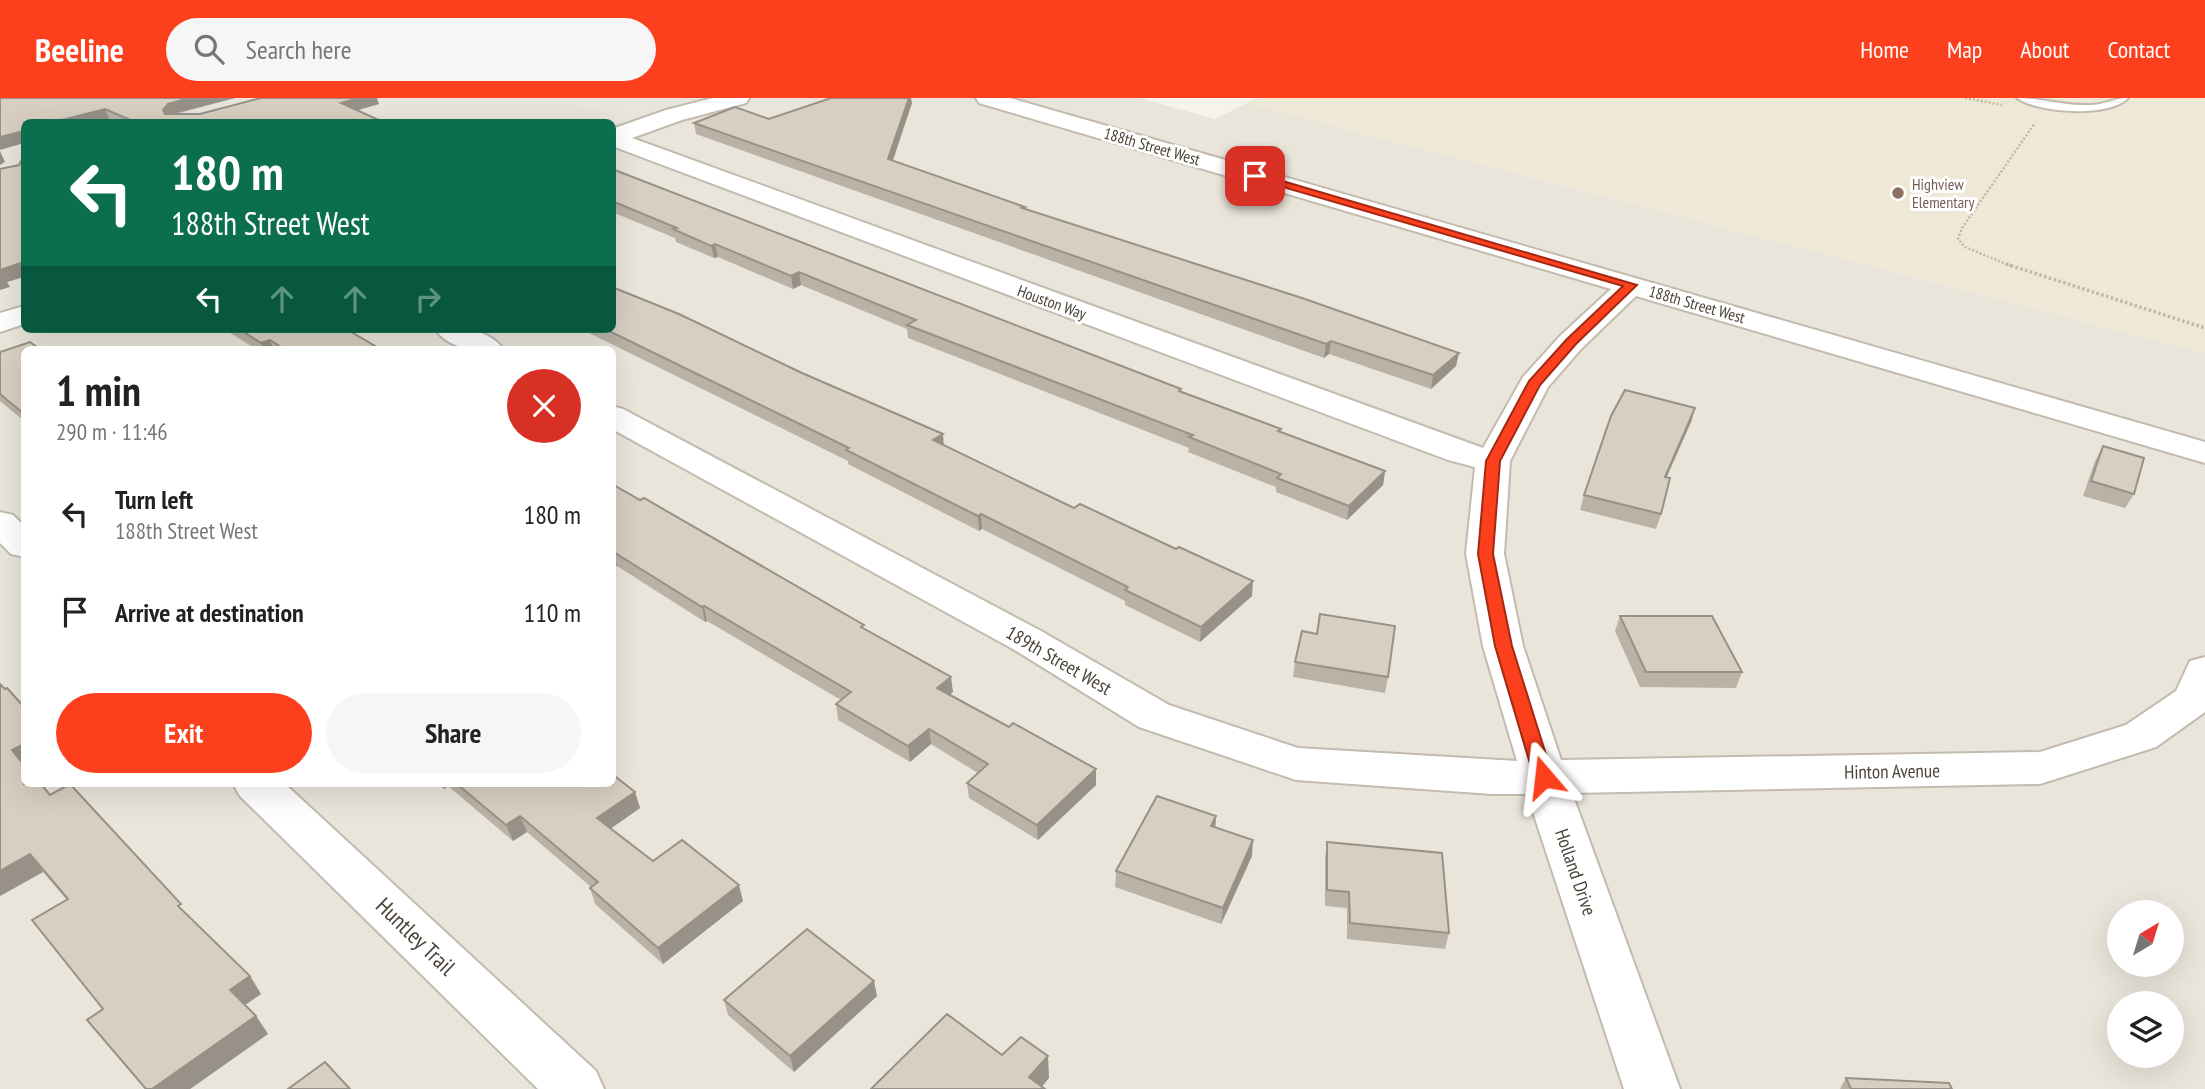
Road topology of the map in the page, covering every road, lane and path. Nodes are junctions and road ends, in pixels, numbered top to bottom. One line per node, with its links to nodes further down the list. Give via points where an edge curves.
1 (738, 98): 8 (street)
2 (987, 98): 10 (street, 188th Street West)
3 (1965, 98): 6 (path)
4 (2123, 98): 5 (lane, via 2112,106 2092,108)
5 (2029, 99)
6 (2002, 105)
7 (2038, 118): 13 (path, via 1958,239 1965,247 2000,262)
8 (616, 137)
9 (616, 139): 18 (street, Houston Way, via 1460,453)
10 (1631, 285): 17 (street, 188th Street West); 18 (street, Holland Drive, via 1534,384)
11 (21, 316): 12 (street)
12 (0, 323)
13 (2205, 328)
14 (457, 333): 15 (street)
15 (482, 346)
16 (616, 418): 22 (street, 189th Street West, via 1027,640 1154,716 1296,764 1492,778)
17 (2205, 453)
18 (1493, 461): 22 (street, Holland Drive, via 1485,554 1503,646)
19 (0, 523): 20 (street)
20 (21, 543)
21 (2201, 691): 22 (street, Hinton Avenue, via 2141,736 2040,768)
22 (1544, 777): 25 (street, Holland Drive)
23 (259, 787): 24 (street, Huntley Trail)
24 (576, 1089)
25 (1652, 1089)

